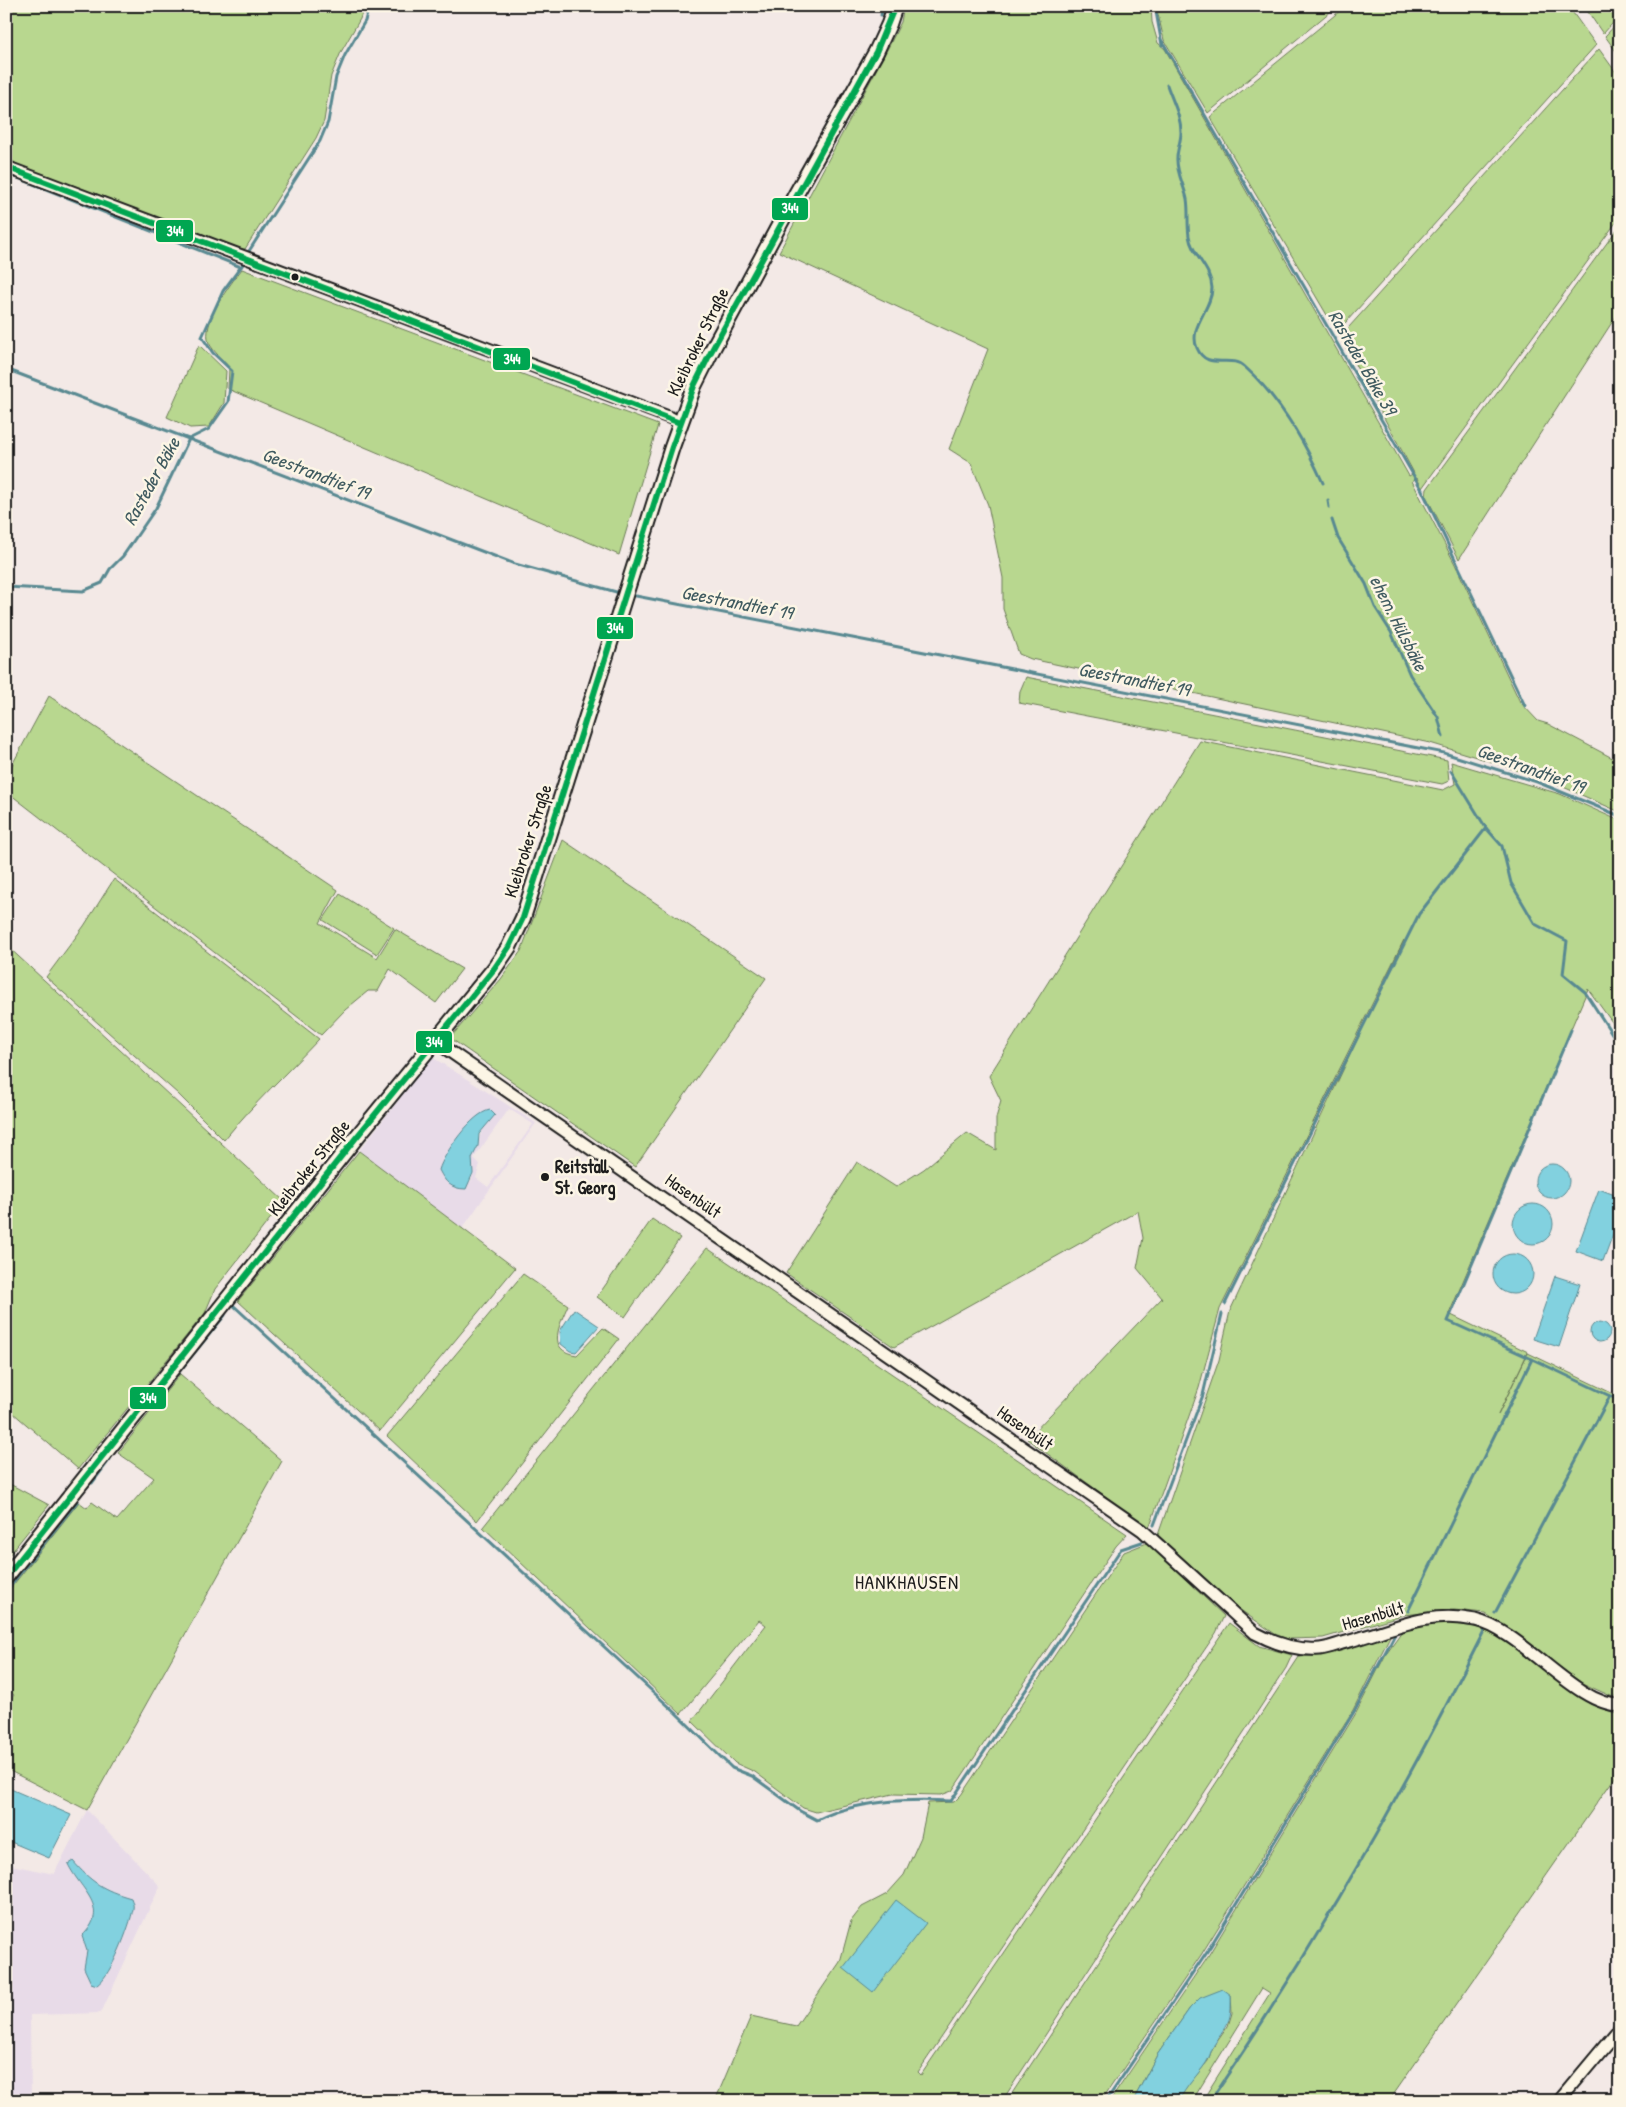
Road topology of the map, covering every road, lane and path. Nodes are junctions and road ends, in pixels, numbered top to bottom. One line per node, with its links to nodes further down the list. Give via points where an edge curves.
1 (894, 6): 3 (street, Kleibroker Straße, via 876,52 712,350)
2 (6, 167): 3 (street)
3 (680, 423): 4 (street, Kleibroker Straße, via 523,918 494,969)
4 (435, 1041): 5 (street, Kleibroker Straße); 6 (street, Hasenbült, via 1142,1530 1255,1633 1292,1646 1320,1649 1434,1616 1475,1620 1495,1626 1585,1693 1611,1705)
5 (6, 1577)
6 (1620, 1705)
7 (1620, 2028): 8 (street)
8 (1559, 2101)

